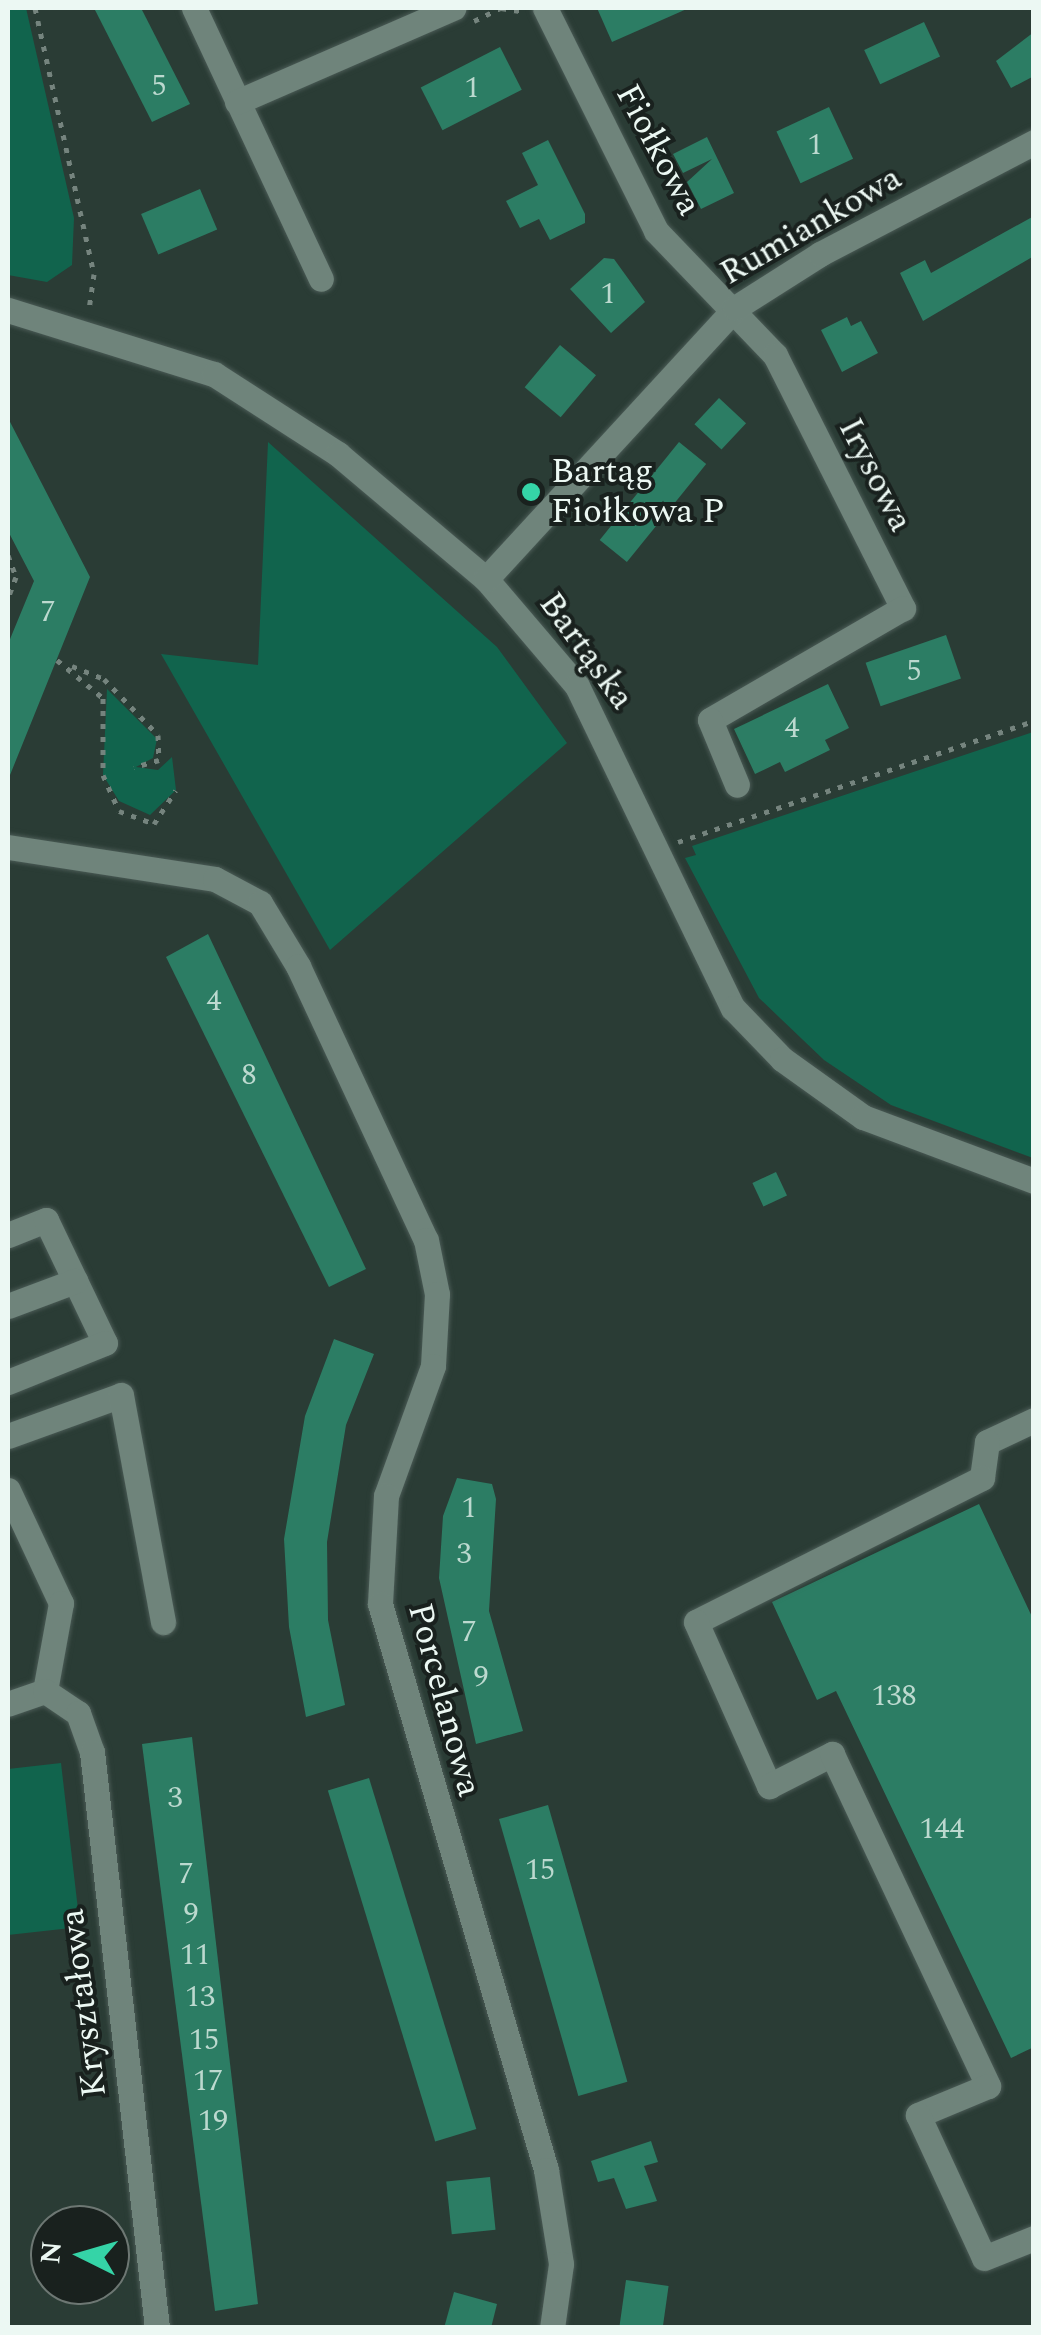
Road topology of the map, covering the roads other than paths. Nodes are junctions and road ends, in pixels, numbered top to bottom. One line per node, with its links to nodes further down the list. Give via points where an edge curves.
1 (194, 8): 4 (street)
2 (534, 10): 7 (street, Fiołkowa, via 656,231)
3 (459, 16): 4 (street)
4 (237, 102): 6 (street)
5 (1034, 142): 7 (street, Rumiankowa, via 820,254)
6 (321, 279)
7 (735, 308): 9 (street, Rumiankowa); 10 (street, Irysowa, via 775,355 903,608 710,720)
8 (8, 310): 9 (street, Bartąska, via 214,374 338,454)
9 (486, 579): 12 (street, Bartąska, via 577,686 733,1008 782,1059 880,1126)
10 (737, 785)
11 (8, 847): 25 (street, Porcelanowa, via 215,879 260,903 306,983 426,1240 437,1294 433,1366 386,1496 380,1604 546,2170 561,2264)
12 (1034, 1181)
13 (8, 1234): 14 (street, via 46,1220)
14 (75, 1281): 15 (street); 16 (street, via 104,1342)
15 (8, 1306)
16 (8, 1382)
17 (1034, 1420): 23 (street, via 988,1442 982,1478 696,1622 769,1786 832,1754 988,2086 918,2115 984,2258)
18 (8, 1436): 20 (street, via 121,1394)
19 (8, 1490): 21 (street, via 62,1602)
20 (163, 1622)
21 (45, 1690): 22 (street); 24 (street, Kryształowa, via 78,1713 92,1752)
22 (8, 1704)
23 (1034, 2238)
24 (157, 2328)
25 (552, 2328)

